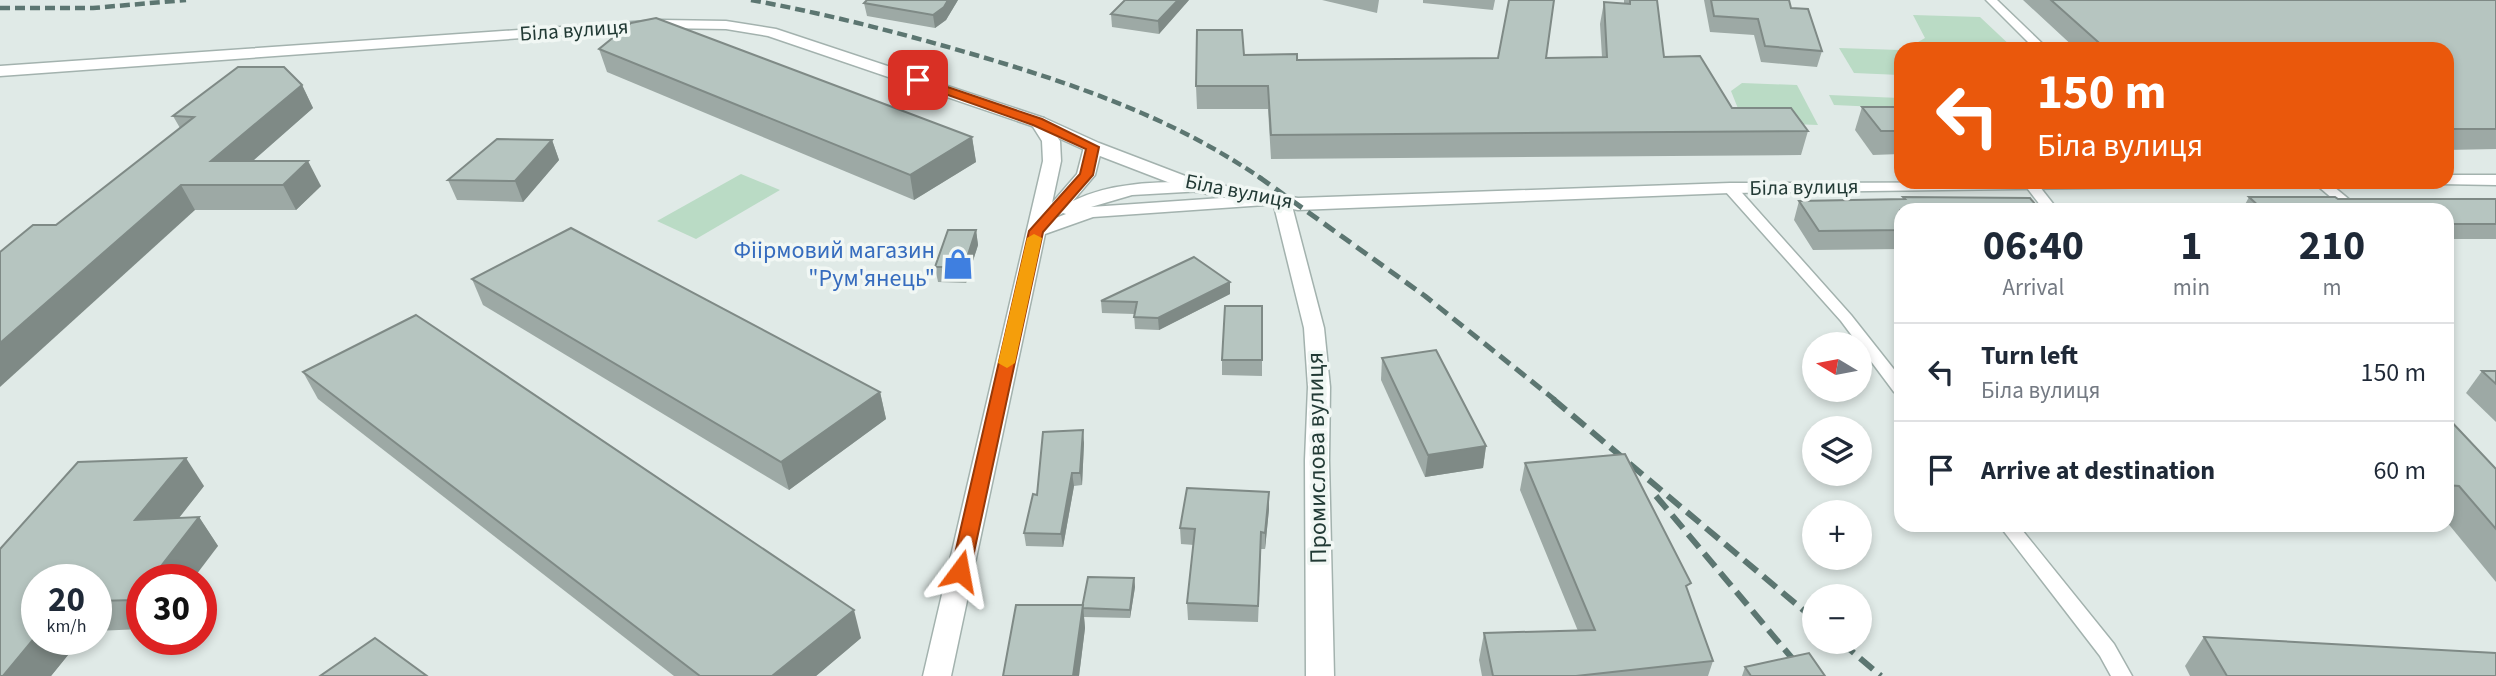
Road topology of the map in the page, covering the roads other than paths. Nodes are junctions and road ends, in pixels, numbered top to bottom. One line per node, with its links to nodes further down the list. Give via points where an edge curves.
1 (1991, 0): 2 (lane)
2 (2035, 42)
3 (0, 71): 4 (street, Біла вулиця, via 661,24 726,25 822,47)
4 (1038, 122): 5 (street, Біла вулиця); 16 (street, via 1051,141 1052,161)
5 (1093, 147): 9 (street, Біла вулиця); 16 (street, via 1086,175)
6 (2454, 180): 7 (street)
7 (2496, 180)
8 (1894, 186): 10 (street, Біла вулиця)
9 (1197, 187): 13 (street, Біла вулиця); 16 (street, via 1125,188 1089,199)
10 (1730, 188): 13 (street, Біла вулиця); 17 (lane, via 1846,318)
11 (2035, 189): 14 (lane)
12 (2329, 189): 15 (lane)
13 (1273, 201): 16 (street, via 1091,212); 20 (street, Промислова вулиця, via 1314,327)
14 (2046, 203)
15 (2346, 203)
16 (1036, 231): 19 (street)
17 (1894, 380)
18 (2014, 532): 21 (lane, via 2107,650)
19 (937, 676)
20 (1320, 676)
21 (2122, 676)

